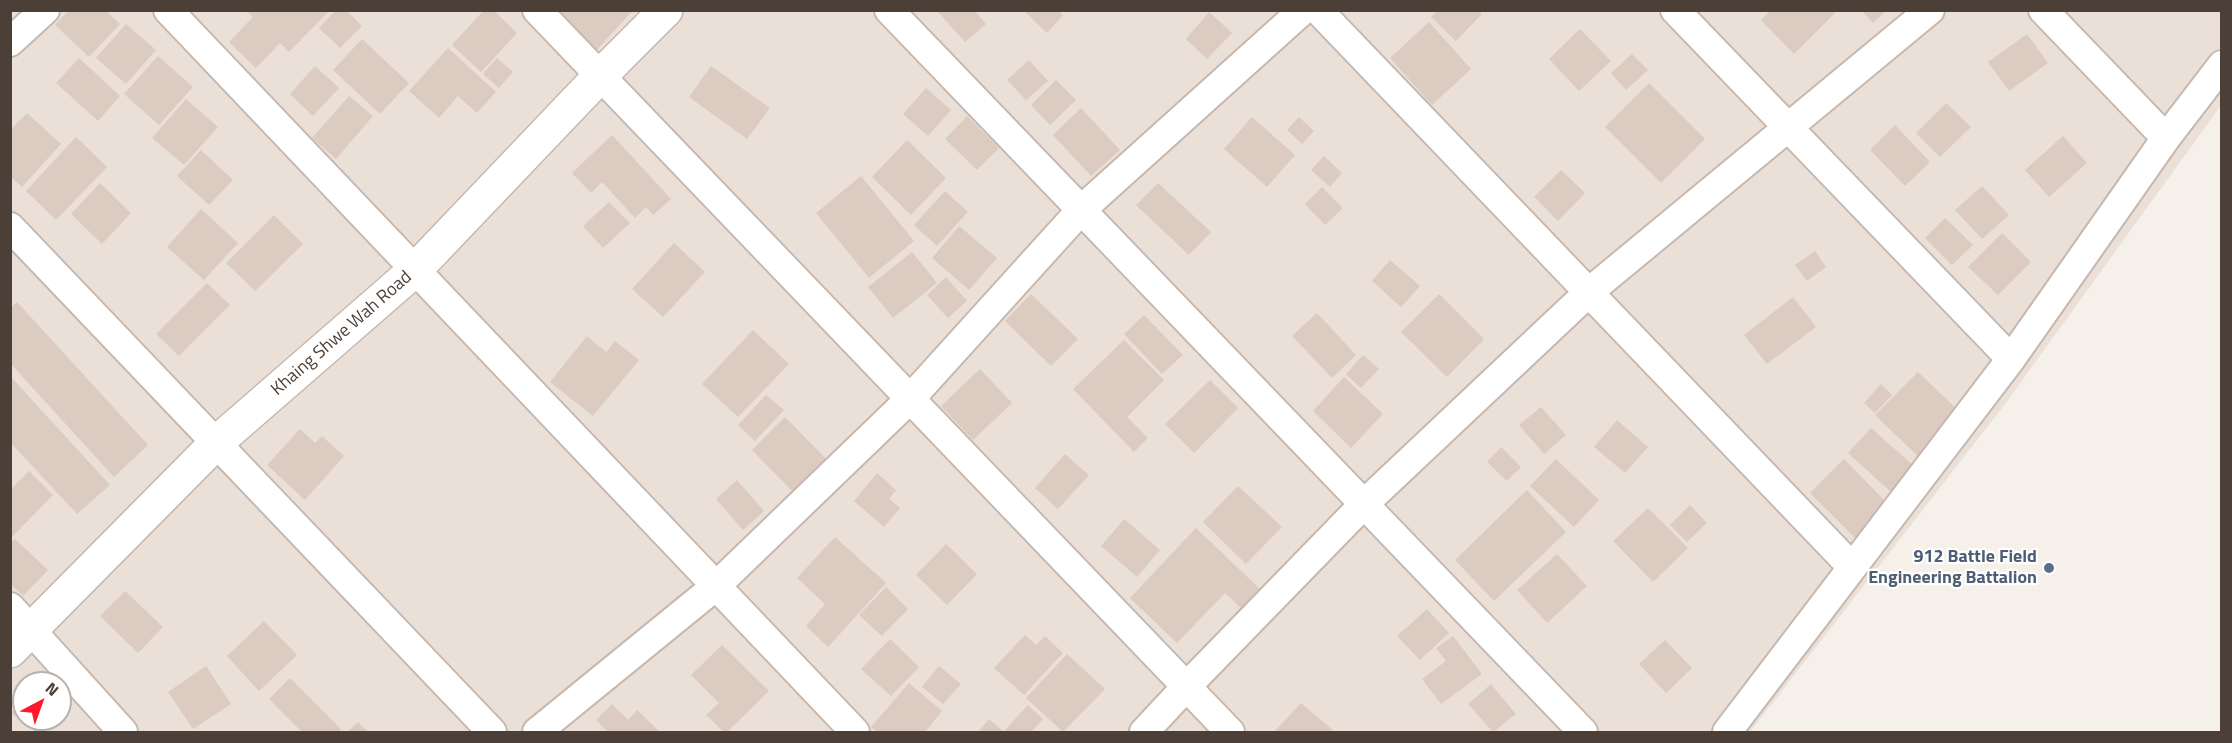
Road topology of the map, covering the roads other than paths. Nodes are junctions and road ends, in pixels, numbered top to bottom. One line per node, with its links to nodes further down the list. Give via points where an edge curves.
1 (45, 10): 11 (street)
2 (168, 10): 18 (street)
3 (537, 10): 13 (street)
4 (666, 10): 13 (street, Khaing Shwe Wah Road)
5 (889, 10): 16 (street)
6 (1303, 10): 16 (street)
7 (1318, 10): 19 (street)
8 (1676, 10): 14 (street)
9 (1930, 10): 14 (street)
10 (2043, 10): 15 (street)
11 (10, 42)
12 (2222, 65): 15 (street)
13 (600, 76): 18 (street, Khaing Shwe Wah Road); 21 (street)
14 (1789, 128): 19 (street); 20 (street)
15 (2166, 138): 20 (street)
16 (1081, 210): 21 (street); 23 (street)
17 (10, 227): 22 (street)
18 (415, 270): 22 (street, Khaing Shwe Wah Road); 25 (street)
19 (1588, 292): 23 (street); 24 (street)
20 (2011, 359): 24 (street)
21 (910, 399): 25 (street); 27 (street)
22 (216, 443): 26 (street, Khaing Shwe Wah Road); 29 (street)
23 (1364, 504): 27 (street); 34 (street)
24 (1852, 567): 35 (street)
25 (716, 586): 30 (street); 31 (street)
26 (18, 629): 28 (street)
27 (1186, 687): 32 (street); 33 (street)
28 (123, 732)
29 (492, 732)
30 (537, 732)
31 (855, 732)
32 (1144, 732)
33 (1230, 732)
34 (1584, 732)
35 (1727, 732)

